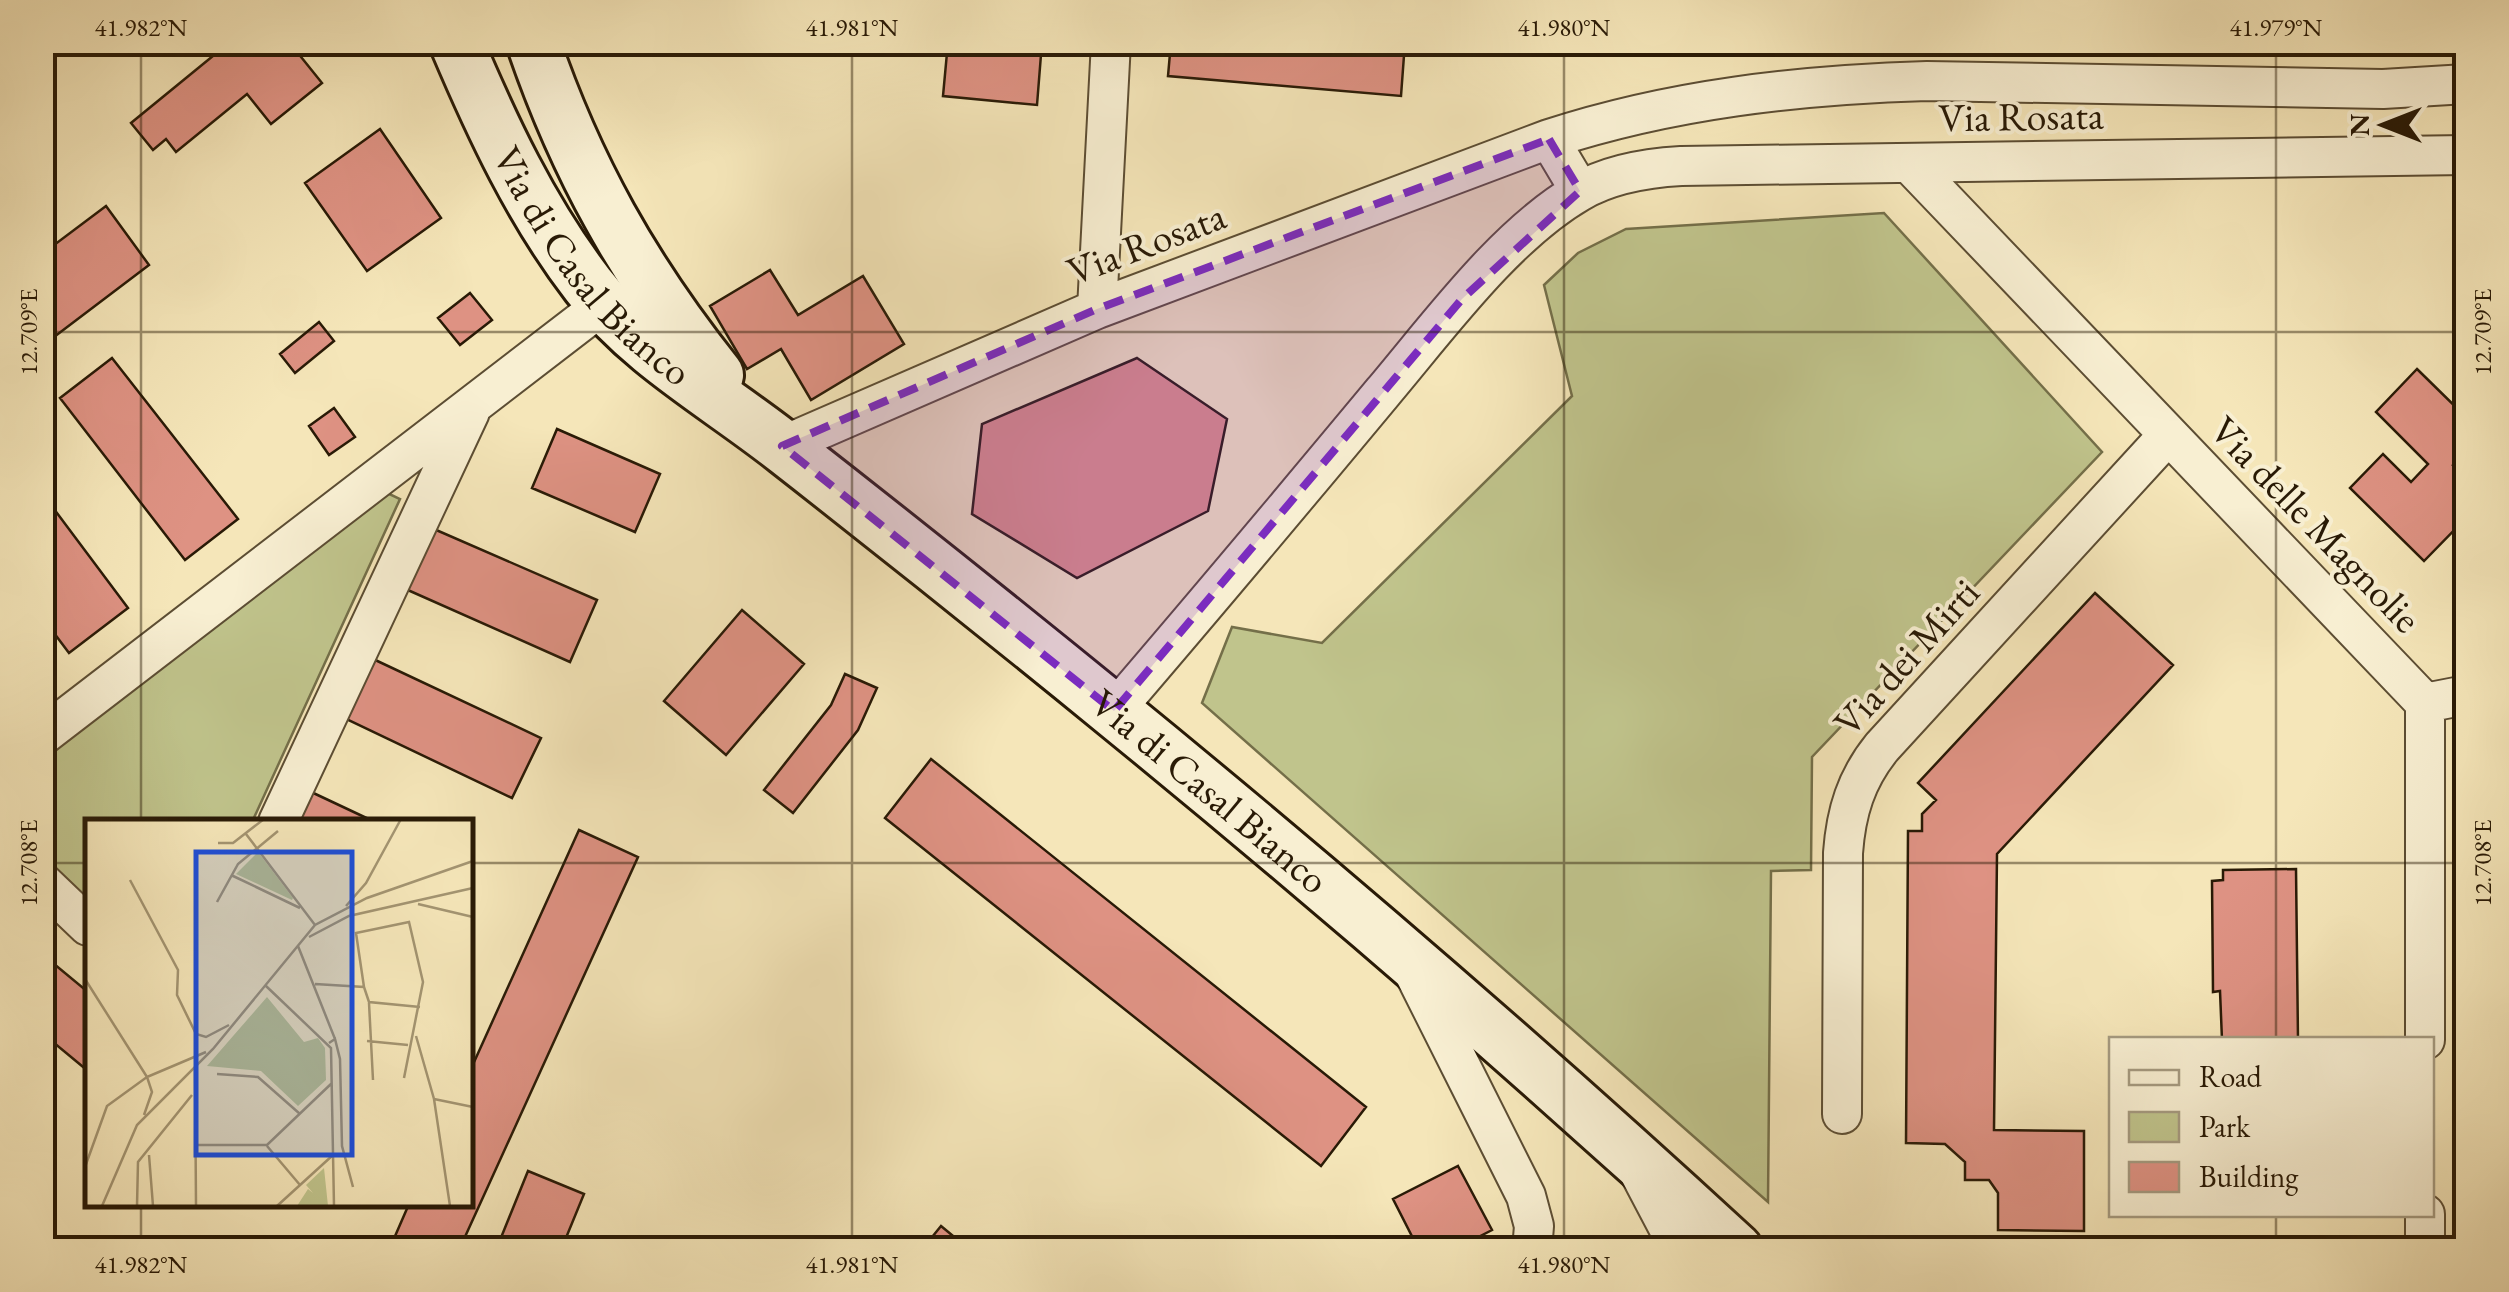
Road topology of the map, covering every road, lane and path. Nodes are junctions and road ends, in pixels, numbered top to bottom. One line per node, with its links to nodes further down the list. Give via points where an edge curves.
1 (532, 42): 13 (main road, Via di Casal Bianco, via 564,127 635,263 674,322)
2 (1110, 42): 10 (street)
3 (455, 52): 9 (main road, Via di Casal Bianco, via 518,177)
4 (2466, 84): 5 (street, Via Rosata, via 1866,83 1712,98)
5 (1549, 139): 8 (street); 10 (street, Via Rosata)
6 (2466, 156): 7 (street, Via Rosata)
7 (1910, 163): 8 (street, Via Rosata, via 1661,167); 12 (street, Via delle Magnolie)
8 (1580, 191): 16 (street, Via Rosata, via 1534,226 1462,299)
9 (604, 304): 11 (street); 13 (main road, Via di Casal Bianco, via 684,377)
10 (1096, 309): 13 (street, Via Rosata)
11 (474, 404): 17 (street); 18 (street)
12 (2168, 435): 15 (street, Via delle Magnolie); 23 (street, Via dei Mirti, via 1882,746 1859,781 1843,853)
13 (782, 446): 16 (main road, Via di Casal Bianco)
14 (2466, 695): 15 (street)
15 (2425, 704): 22 (street)
16 (1114, 712): 21 (main road, Via di Casal Bianco)
17 (42, 736)
18 (279, 819)
19 (42, 882): 20 (street)
20 (85, 923)
21 (1406, 957): 24 (main road, Via di Casal Bianco); 26 (street, via 1526,1196)
22 (2425, 1037)
23 (1842, 1114)
24 (1628, 1150): 27 (street, Via di Casal Bianco); 28 (main road, Via di Casal Bianco)
25 (2425, 1217): 29 (street)
26 (1532, 1250)
27 (1680, 1250)
28 (1736, 1250)
29 (2425, 1250)

